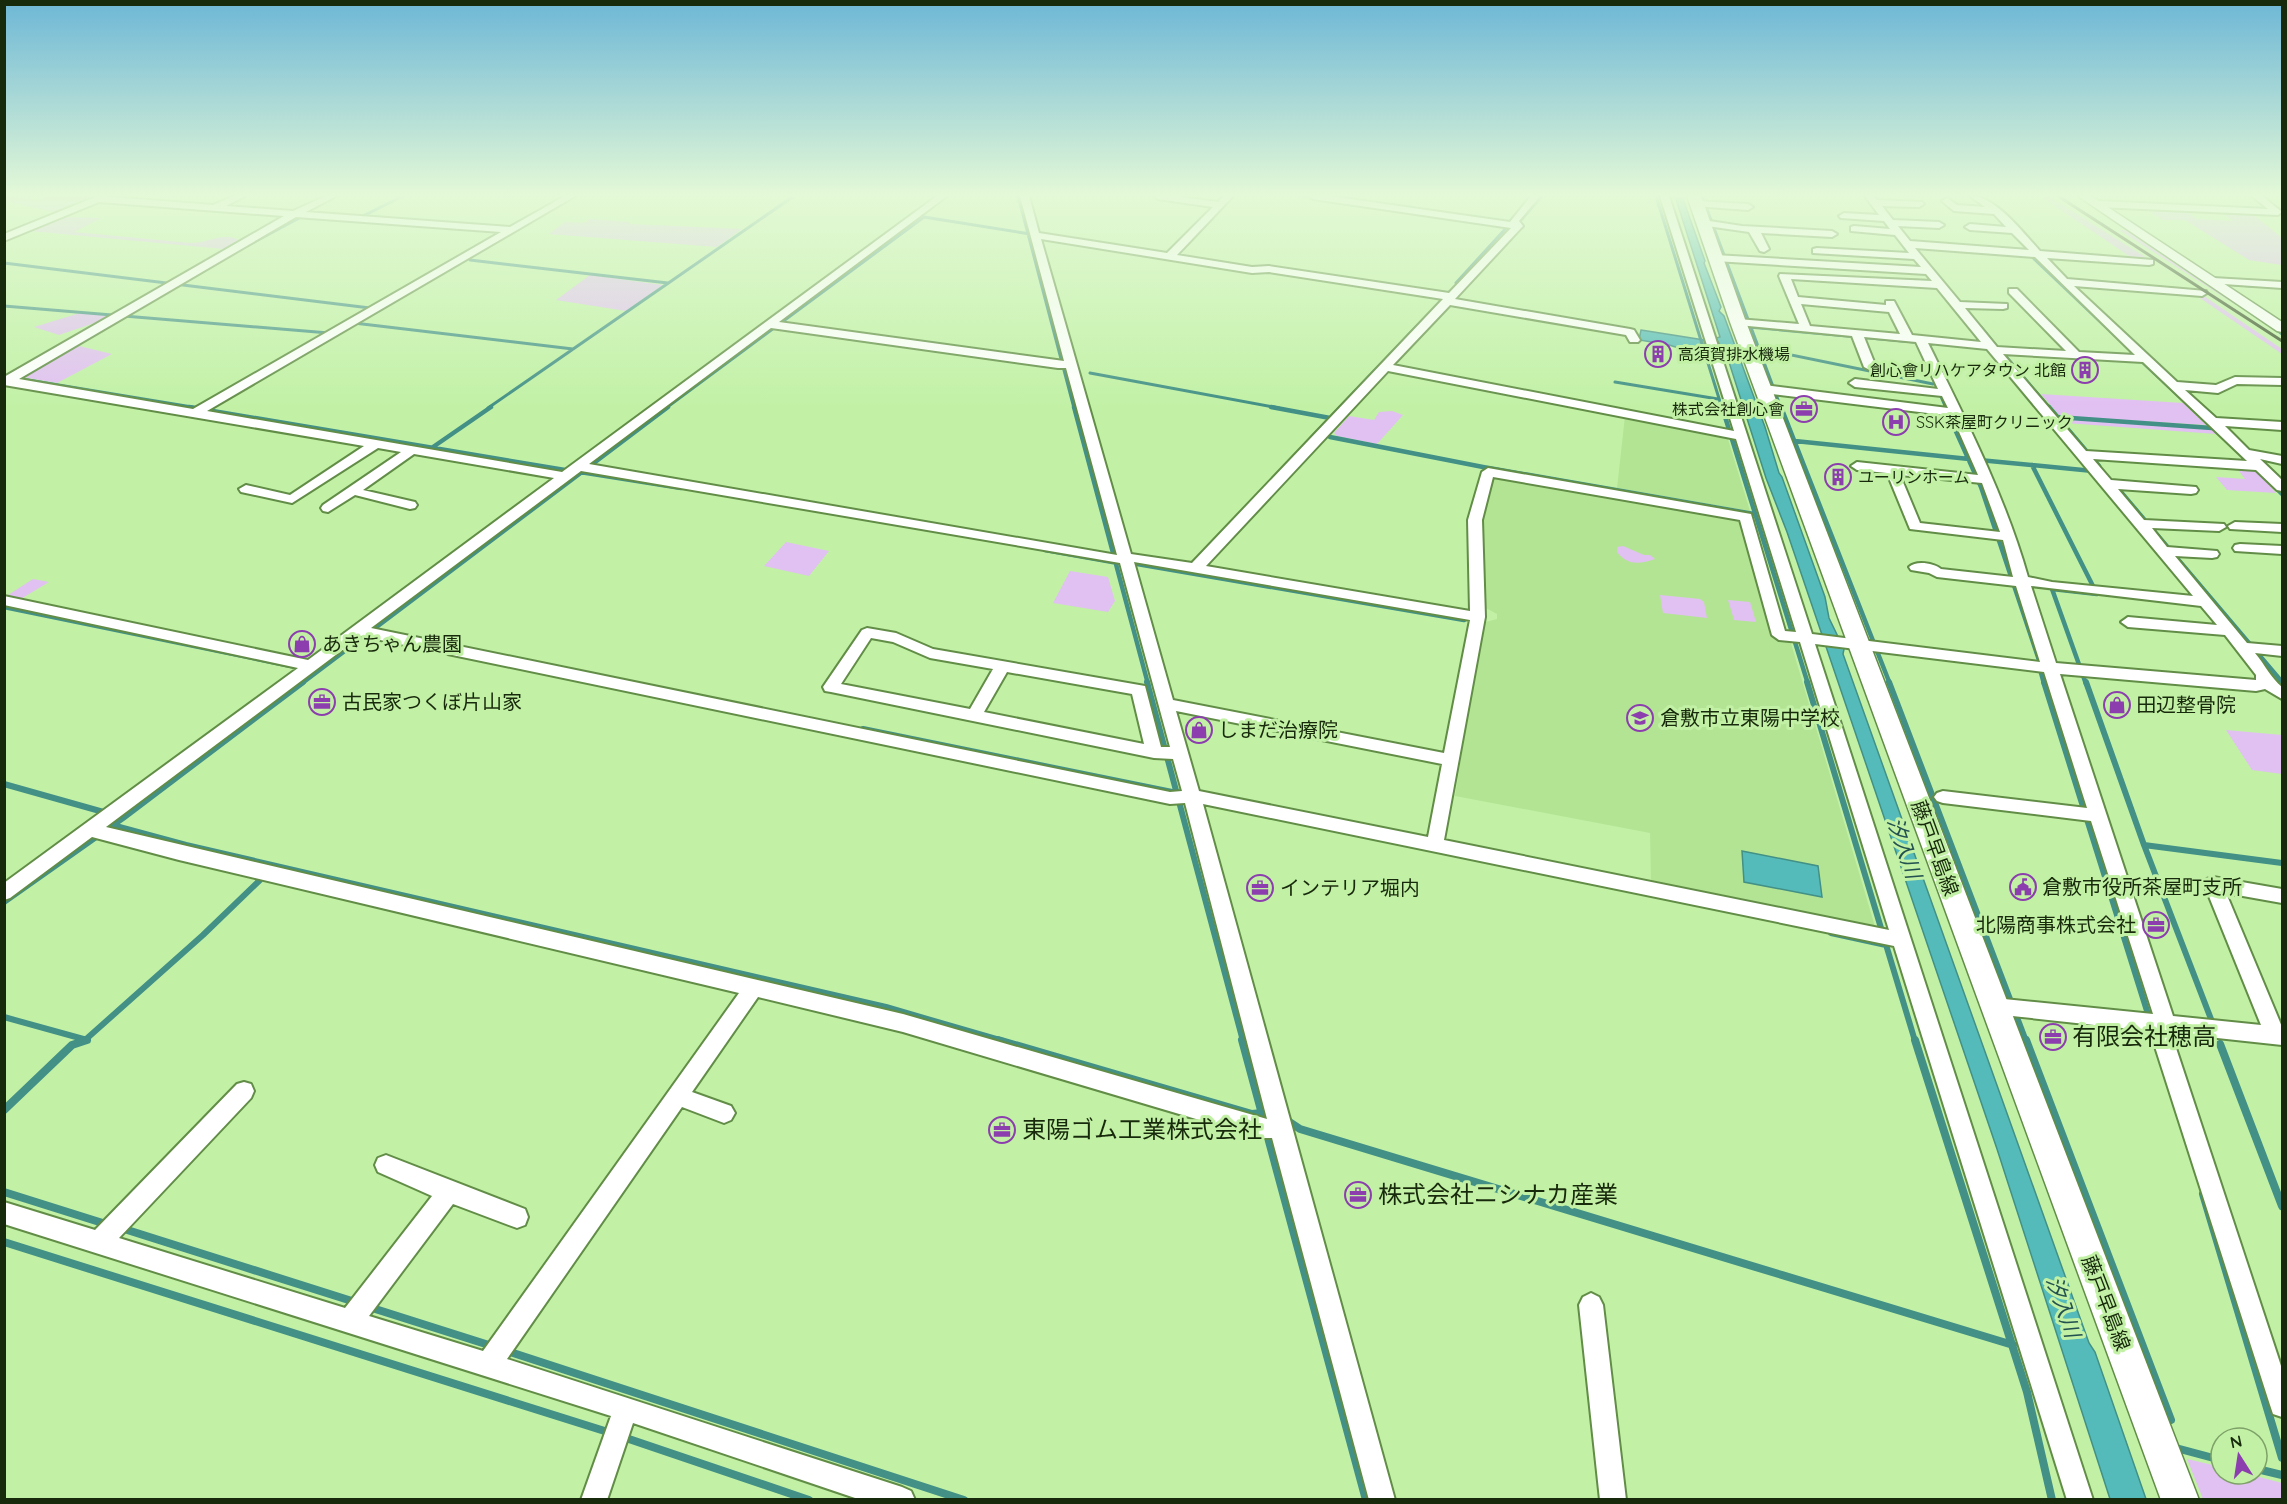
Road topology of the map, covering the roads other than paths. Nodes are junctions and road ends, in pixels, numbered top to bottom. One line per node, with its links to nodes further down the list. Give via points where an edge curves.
1 (205, 266): 37 (street)
2 (446, 266): 43 (street)
3 (849, 266): 25 (street)
4 (1042, 266): 34 (street)
5 (1242, 266): 20 (street)
6 (1481, 266): 20 (street)
7 (1685, 266): 47 (street)
8 (1725, 266): 24 (main road, 藤戸早島線)
9 (1852, 266): 13 (street)
10 (1925, 266): 13 (street)
11 (2047, 266): 15 (street)
12 (2191, 266): 14 (street)
13 (1929, 271): 16 (street)
14 (2213, 281): 17 (street); 26 (street)
15 (2064, 282): 19 (street); 33 (street)
16 (1940, 285): 21 (street, via 1784,276); 22 (street)
17 (2283, 285)
18 (2013, 291): 32 (street)
19 (2202, 293)
20 (1450, 299): 29 (street, via 1630,332); 35 (street)
21 (1794, 300): 27 (street); 30 (street, via 1891,306)
22 (1960, 305): 23 (street); 31 (street)
23 (2003, 306)
24 (1745, 323): 27 (street); 41 (main road, 藤戸早島線)
25 (773, 325): 34 (street); 54 (street)
26 (2283, 328)
27 (1806, 329): 28 (street)
28 (1858, 336): 30 (street); 36 (street)
29 (1634, 340)
30 (1915, 340): 31 (street); 42 (street)
31 (1993, 348): 32 (street); 50 (street)
32 (2074, 353): 33 (street)
33 (2145, 359): 40 (street)
34 (1065, 365): 73 (street)
35 (1386, 367): 47 (street); 75 (street)
36 (1870, 367)
37 (9, 380): 43 (street)
38 (2283, 381): 40 (street, via 2235,380 2218,389)
39 (1856, 383): 42 (street)
40 (2174, 385): 45 (street)
41 (1770, 390): 44 (street); 84 (main road, 藤戸早島線)
42 (1940, 392): 44 (street)
43 (199, 411): 48 (street)
44 (1950, 412): 56 (street, via 1978,460)
45 (2214, 422): 46 (street); 51 (street)
46 (2283, 426)
47 (1732, 434): 83 (street)
48 (375, 444): 49 (street); 59 (street, via 292,499)
49 (412, 450): 54 (street); 61 (street)
50 (2088, 456): 51 (street); 57 (street)
51 (2252, 459): 52 (street); 58 (street)
52 (2283, 460)
53 (1857, 466): 55 (street)
54 (576, 470): 73 (street); 82 (street)
55 (1892, 470): 56 (street); 68 (street, via 1916,525)
56 (1981, 479): 68 (street)
57 (2113, 485): 60 (street); 64 (street)
58 (2283, 487)
59 (246, 489)
60 (2191, 490)
61 (353, 491): 62 (street); 63 (street)
62 (410, 505)
63 (328, 508)
64 (2147, 524): 66 (street); 71 (street)
65 (2235, 526): 67 (street)
66 (2219, 527)
67 (2283, 528)
68 (2003, 536): 76 (street)
69 (2240, 548): 70 (street)
70 (2283, 550)
71 (2170, 552): 72 (street); 78 (street)
72 (2212, 554)
73 (1117, 558): 75 (street); 92 (street)
74 (1916, 567): 76 (street, via 1937,573)
75 (1196, 568): 79 (street)
76 (2017, 581): 78 (street); 89 (street)
77 (4, 600): 87 (street)
78 (2207, 602): 81 (street)
79 (1478, 617): 83 (street, via 1475,520 1488,472 1746,517 1779,634); 95 (street)
80 (2128, 622): 81 (street)
81 (2230, 631): 85 (street)
82 (366, 632): 87 (street); 96 (street)
83 (1797, 636): 84 (street); 103 (street)
84 (1865, 646): 89 (street); 105 (main road, 藤戸早島線)
85 (2249, 647): 86 (street); 90 (street)
86 (2283, 651)
87 (313, 666): 99 (street)
88 (1002, 666): 93 (street); 93 (street, via 930,653 896,638 867,633 831,687); 94 (street, via 1139,690)
89 (2051, 668): 90 (street, via 2256,686); 98 (street)
90 (2264, 681): 91 (street)
91 (2283, 694)
92 (1166, 704): 94 (street); 95 (street)
93 (974, 716): 94 (street)
94 (1166, 753): 96 (street)
95 (1451, 760): 100 (street)
96 (1181, 797): 100 (street); 111 (street)
97 (1942, 797): 98 (street)
98 (2090, 814): 106 (street)
99 (104, 825): 101 (street); 104 (street, via 430,912)
100 (1435, 844): 103 (street)
101 (4, 893)
102 (2283, 896): 107 (street, via 2213,884)
103 (1890, 937): 126 (street)
104 (755, 986): 109 (street); 111 (street)
105 (2007, 1007): 106 (street); 127 (main road, 藤戸早島線)
106 (2162, 1024): 107 (street); 120 (street)
107 (2279, 1036)
108 (244, 1091): 116 (street)
109 (676, 1096): 110 (street); 119 (street)
110 (724, 1113)
111 (1273, 1122): 124 (street)
112 (386, 1165): 113 (street)
113 (449, 1192): 115 (street); 118 (street)
114 (4, 1214): 116 (street)
115 (517, 1217)
116 (108, 1233): 118 (street)
117 (1591, 1305): 125 (street)
118 (358, 1311): 119 (street)
119 (496, 1353): 121 (street)
120 (2283, 1405)
121 (619, 1426): 122 (street); 123 (street)
122 (594, 1500)
123 (902, 1500)
124 (1382, 1500)
125 (1613, 1500)
126 (2080, 1500)
127 (2180, 1500)

